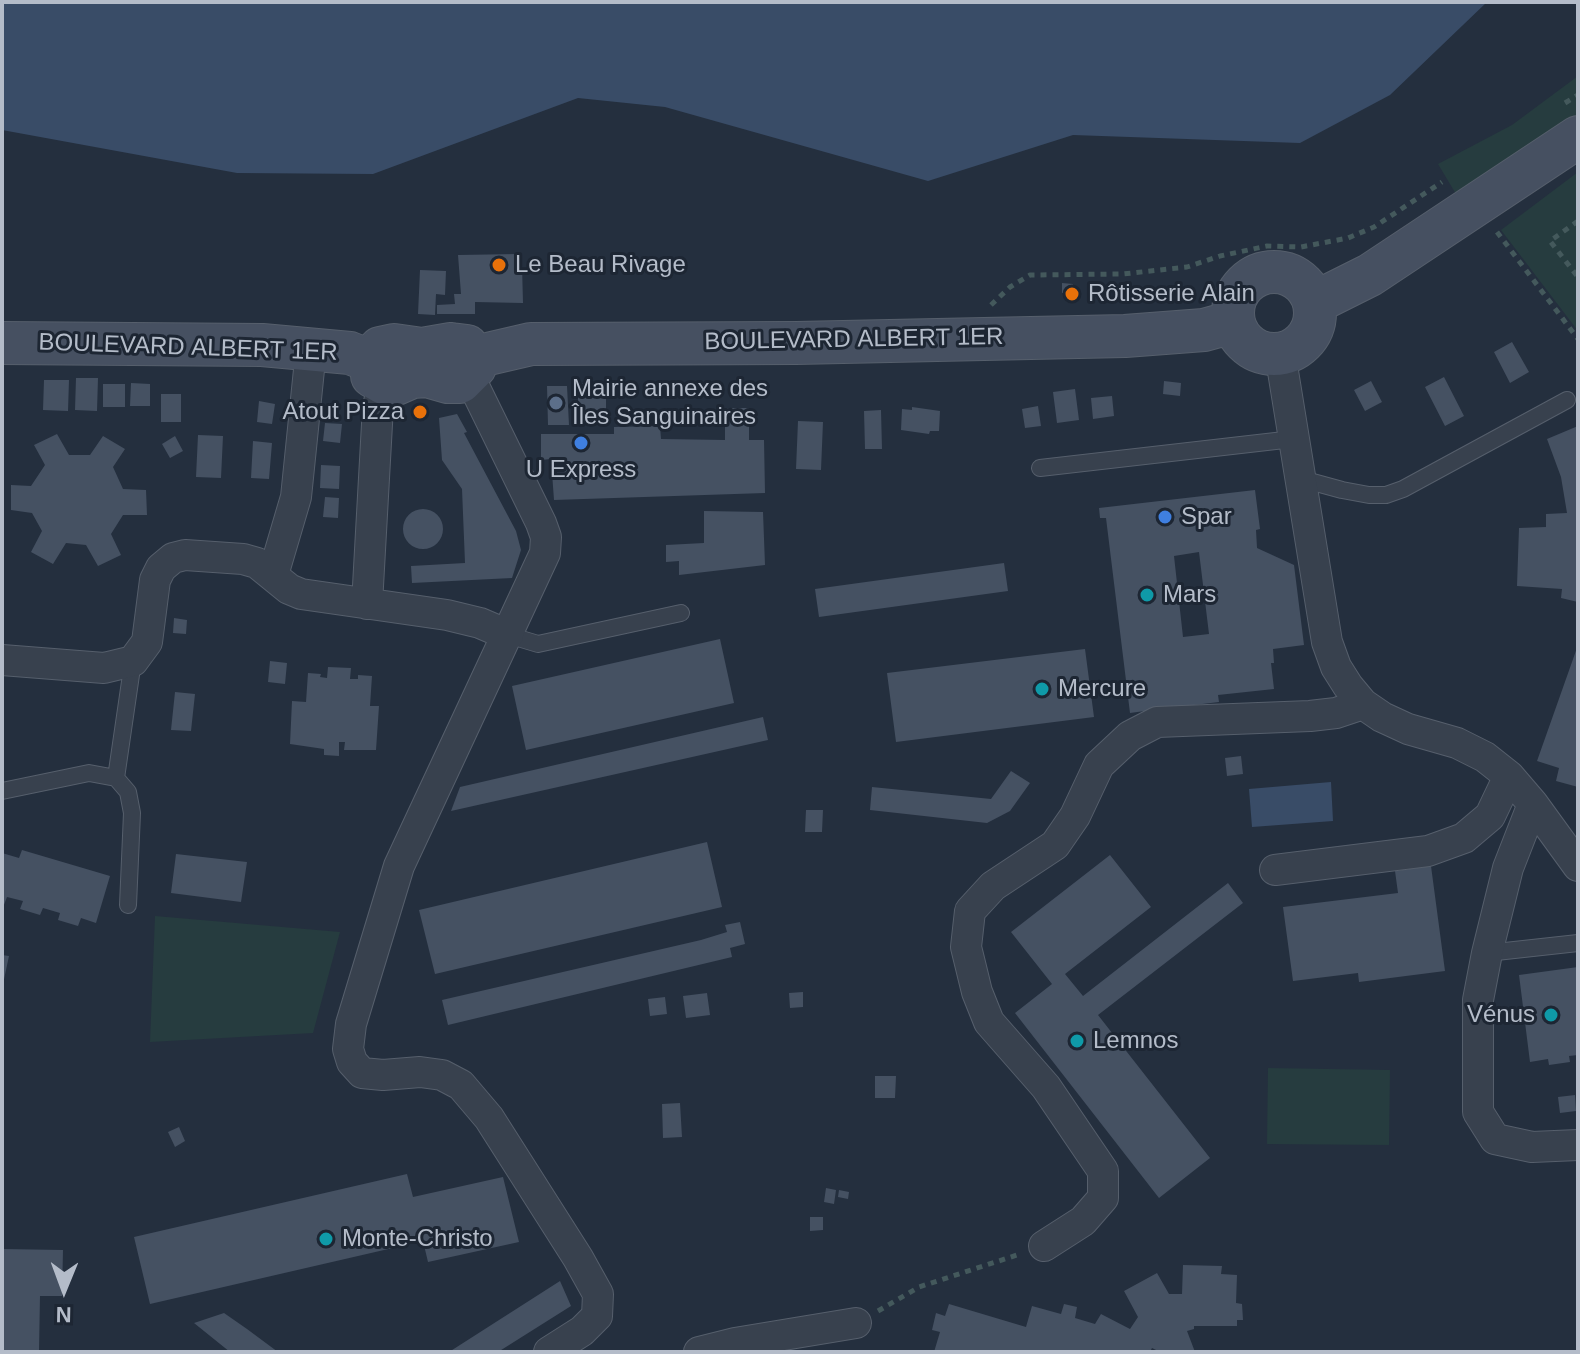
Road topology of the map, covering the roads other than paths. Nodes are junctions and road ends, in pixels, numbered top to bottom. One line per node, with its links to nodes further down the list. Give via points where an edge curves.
1 (1567, 123): 2 (main road, via 1370,275)
2 (1314, 303): 3 (main road, via 1290,274 1264,272 1242,285 1232,309); 6 (main road, via 1312,330 1293,349)
3 (1233, 322): 6 (main road, via 1245,343); 8 (main road, BOULEVARD ALBERT 1ER, via 1204,330 1125,336 531,344)
4 (2, 343): 5 (main road, BOULEVARD ALBERT 1ER)
5 (311, 350): 7 (main road, BOULEVARD ALBERT 1ER, via 350,353); 13 (street, via 296,497)
6 (1280, 353): 10 (street)
7 (378, 372): 8 (main road, BOULEVARD ALBERT 1ER, via 380,348 451,344 467,346); 14 (street)
8 (476, 381): 16 (street, via 546,537 545,553)
9 (1567, 400): 12 (lane, via 1386,495)
10 (1293, 439): 11 (lane); 12 (street)
11 (1040, 468)
12 (1298, 478): 19 (street, via 1327,642 1336,667)
13 (273, 575): 14 (street, via 301,594); 18 (street, via 243,559 173,558 155,580 147,642)
14 (367, 604): 16 (street, via 447,615)
15 (681, 613): 16 (lane, via 538,644)
16 (508, 635): 32 (street, via 399,866 348,1049 362,1073 442,1075 461,1085 489,1118 598,1294 597,1316)
17 (2, 660): 18 (street, via 104,668)
18 (133, 661): 21 (lane)
19 (1363, 704): 20 (street, via 1408,729 1457,743); 30 (street, via 1323,715 1157,722 1130,736 1099,765 1055,845 993,886 970,911 966,947 989,1022 1046,1087 1103,1171 1103,1198 1083,1221)
20 (1509, 776): 23 (street); 25 (street, via 1490,816 1464,838 1428,851)
21 (116, 778): 22 (lane, via 89,773); 26 (lane, via 128,792 132,813)
22 (2, 791)
23 (1533, 804): 24 (street); 28 (street, via 1508,868)
24 (1578, 866)
25 (1275, 870)
26 (128, 905)
27 (1578, 943): 28 (lane)
28 (1487, 953): 29 (street, via 1478,1000 1478,1112 1495,1139 1532,1147)
29 (1578, 1145)
30 (1044, 1246)
31 (856, 1323): 33 (street)
32 (549, 1352)
33 (699, 1352)

